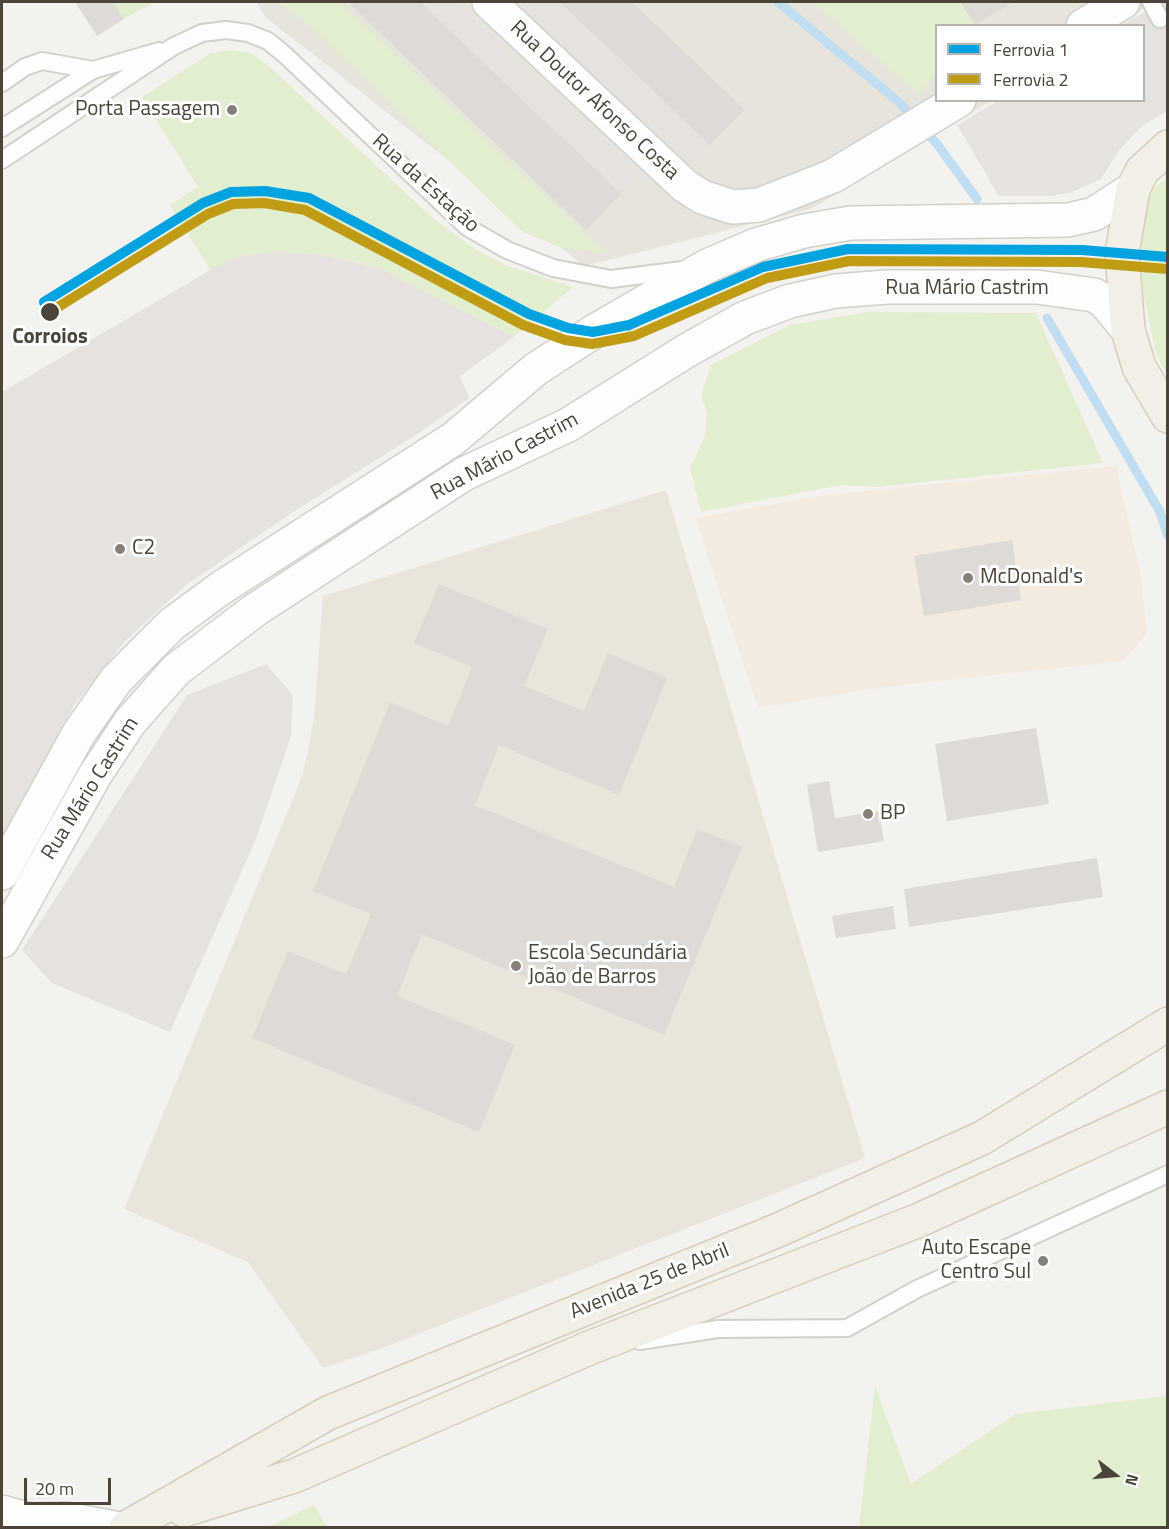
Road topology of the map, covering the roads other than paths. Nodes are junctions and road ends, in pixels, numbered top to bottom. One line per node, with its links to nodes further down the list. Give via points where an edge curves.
1 (489, 2): 9 (street, Rua Doutor Afonso Costa, via 685,186 702,197 733,207 759,205 833,176)
2 (1123, 2): 5 (street)
3 (1151, 2): 4 (lane)
4 (1160, 20)
5 (1086, 24)
6 (174, 46): 7 (lane, Rua da Estação); 12 (lane, Rua da Estação); 14 (lane, Rua da Estação, via 202,33 226,30 268,41 467,227 507,250 553,268 611,279)
7 (93, 70): 8 (lane, via 42,61); 10 (lane, Rua da Estação)
8 (2, 83)
9 (948, 108)
10 (2, 128)
11 (1167, 147): 13 (main road, via 1142,171)
12 (2, 160)
13 (1133, 189): 14 (street, Rua Mário Castrim, via 1094,214 1068,220 851,223 756,245); 15 (main road, via 1122,253)
14 (707, 266): 17 (street, Rua Mário Castrim, via 536,369 453,439 221,588 172,624 116,680 79,733)
15 (1128, 330): 16 (main road, via 1140,367); 18 (street, Rua Mário Castrim, via 1094,295 1037,287 836,291 790,301 745,318 568,425 464,474 255,610 183,663 130,722 82,797)
16 (1167, 416)
17 (2, 873)
18 (2, 941)
19 (1167, 1024): 25 (main road, Avenida 25 de Abril, via 982,1138 776,1231 328,1413)
20 (1167, 1107): 22 (main road, Avenida 25 de Abril, via 953,1206)
21 (1167, 1174): 22 (lane, via 917,1289 847,1328 718,1329)
22 (589, 1348): 25 (main road, Avenida 25 de Abril, via 294,1476)
23 (2, 1512): 24 (street, via 30,1521 66,1519)
24 (115, 1527)
25 (127, 1527)

